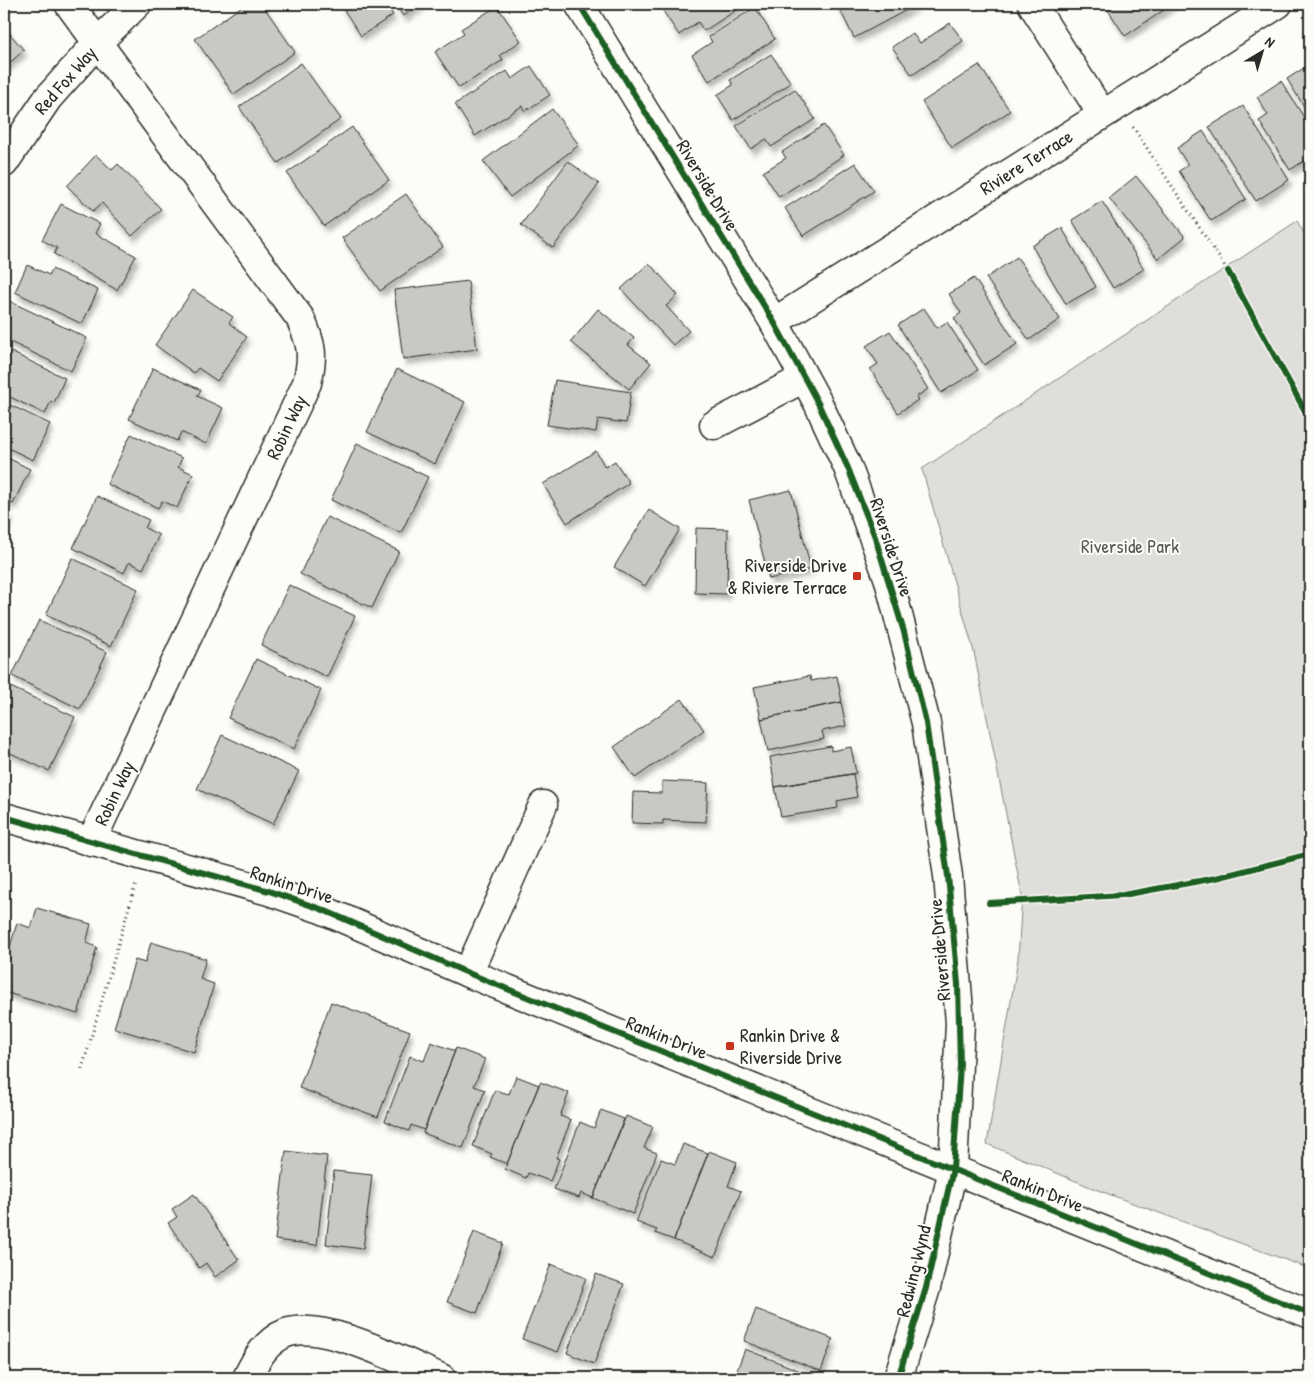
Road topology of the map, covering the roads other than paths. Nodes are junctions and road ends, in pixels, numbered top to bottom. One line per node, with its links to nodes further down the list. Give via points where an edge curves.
1 (69, 4): 6 (street, Robin Way)
2 (137, 4): 6 (street, Red Fox Way)
3 (580, 4): 9 (street, Riverside Drive)
4 (1032, 4): 7 (street)
5 (1278, 4): 7 (street, Riviere Terrace)
6 (97, 43): 8 (street, Red Fox Way, via 33,117); 14 (street, Robin Way, via 300,318 310,340 313,361 307,382)
7 (1102, 114): 9 (street, Riviere Terrace)
8 (4, 163)
9 (774, 322): 10 (street, Riverside Drive)
10 (804, 378): 11 (street); 16 (street, Riverside Drive, via 848,468 875,537 904,632 926,723 942,826 959,1004 960,1065)
11 (714, 425)
12 (543, 805): 15 (street)
13 (4, 817): 14 (street, Rankin Drive)
14 (91, 842): 15 (street, Rankin Drive, via 269,891 321,909)
15 (468, 973): 16 (street, Rankin Drive)
16 (953, 1169): 17 (street, Rankin Drive); 20 (street, Redwing Wynd, via 926,1288)
17 (1310, 1314)
18 (247, 1378): 19 (street, via 260,1353 273,1340 287,1333 314,1331 344,1338)
19 (441, 1378)
20 (898, 1378)

